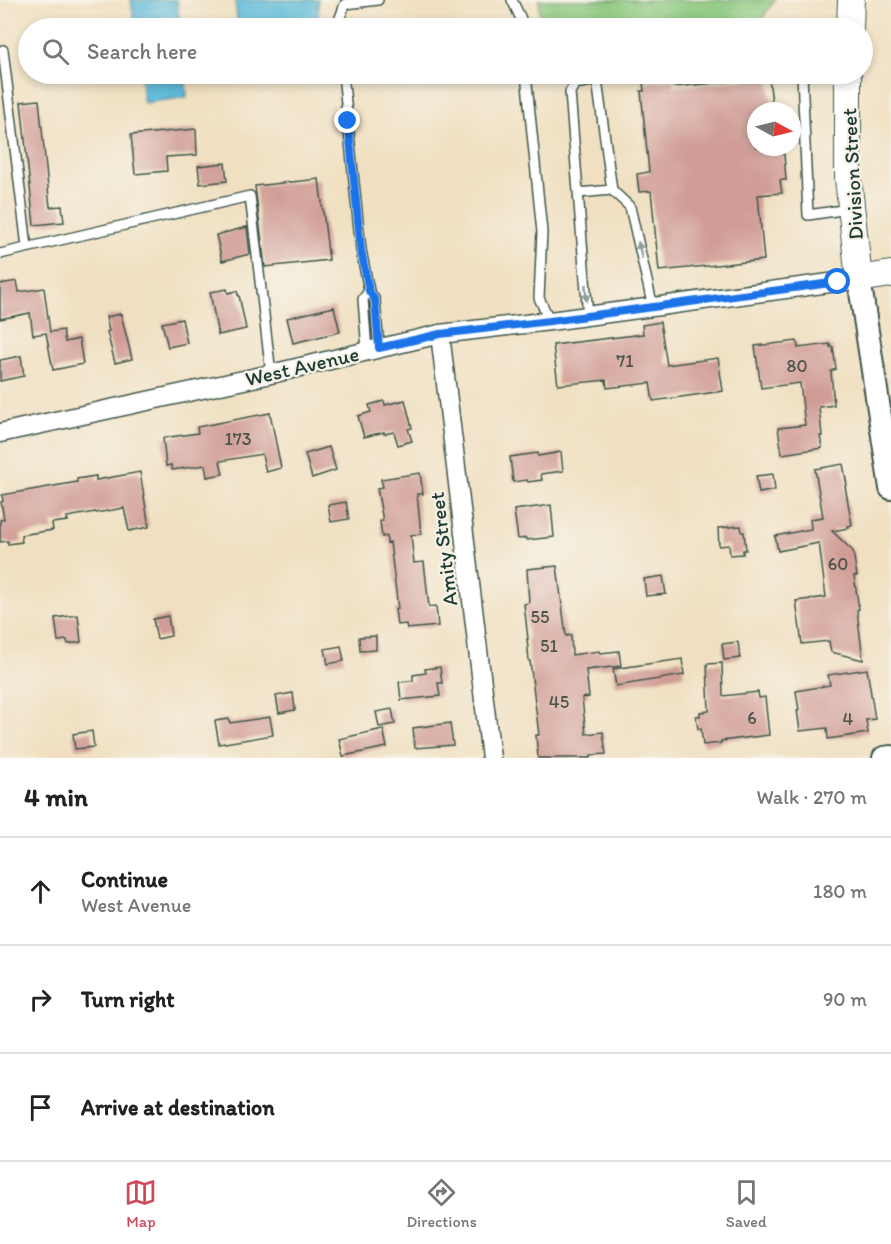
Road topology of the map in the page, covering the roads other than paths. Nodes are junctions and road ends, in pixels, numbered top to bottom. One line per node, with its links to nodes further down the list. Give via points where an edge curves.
1 (378, 0): 4 (lane, via 345,4)
2 (512, 0): 5 (lane)
3 (851, 0): 6 (main road)
4 (340, 18)
5 (521, 18)
6 (850, 18)
7 (3, 50): 17 (lane)
8 (345, 84): 25 (lane, via 361,250 369,291 375,300)
9 (527, 84): 23 (lane, via 542,232 539,298)
10 (575, 84): 15 (lane, via 570,92)
11 (598, 84): 14 (lane)
12 (802, 84): 16 (lane, via 808,215)
13 (848, 84): 16 (main road, Division Street)
14 (612, 190): 15 (lane); 21 (lane, one-way to 14, via 630,207)
15 (578, 193): 22 (lane, one-way to 22)
16 (851, 208): 20 (main road, Division Street)
17 (27, 248): 18 (lane); 26 (lane, via 250,196)
18 (0, 254)
19 (891, 274): 20 (main road, West Avenue)
20 (859, 279): 21 (street, West Avenue); 28 (street, Division Street)
21 (653, 307): 22 (street, West Avenue)
22 (588, 316): 23 (street, West Avenue)
23 (550, 321): 24 (street, West Avenue)
24 (440, 334): 25 (street, West Avenue); 30 (street, Amity Street)
25 (373, 350): 26 (street, West Avenue)
26 (272, 374): 27 (street, West Avenue)
27 (0, 433)
28 (891, 488)
29 (891, 757): 31 (street)
30 (491, 758)
31 (884, 758)

